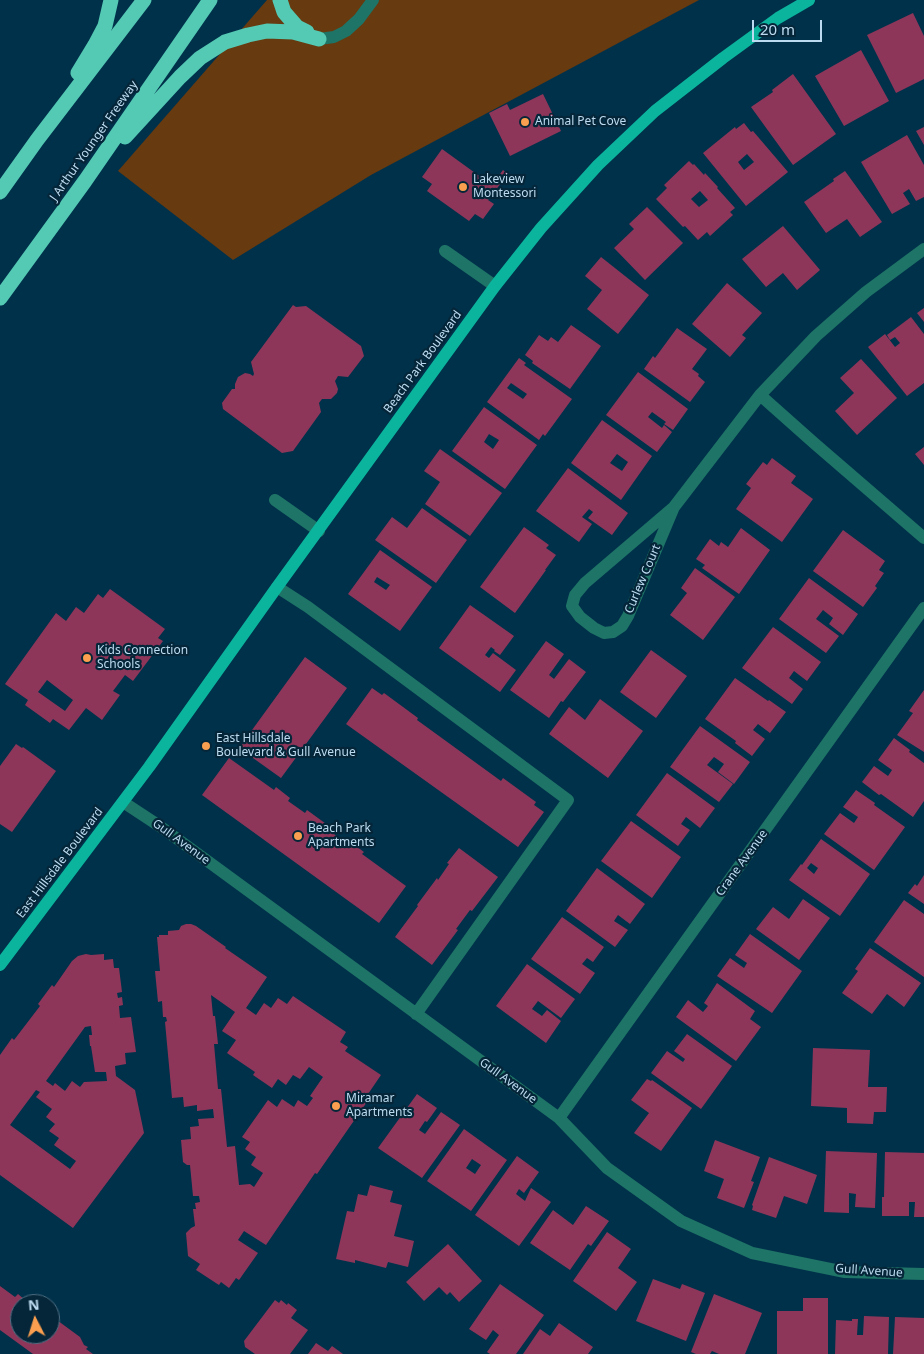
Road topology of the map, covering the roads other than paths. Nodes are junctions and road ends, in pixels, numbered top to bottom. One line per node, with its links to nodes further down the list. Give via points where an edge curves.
1 (111, 0): 8 (highway, via 105,26)
2 (144, 0): 8 (highway)
3 (210, 0): 9 (highway, J Arthur Younger Freeway)
4 (280, 0): 7 (highway, via 284,12 297,27)
5 (374, 0): 7 (street, via 346,31)
6 (810, 0): 13 (main road, Beach Park Boulevard, via 778,18 656,111 598,165)
7 (319, 39): 9 (highway, via 293,32 267,31 225,42 180,76)
8 (38, 140): 10 (highway)
9 (85, 181): 14 (highway, J Arthur Younger Freeway)
10 (0, 192)
11 (924, 249): 15 (street, Curlew Court, via 866,292 816,336)
12 (446, 251): 13 (street)
13 (495, 286): 18 (main road, Beach Park Boulevard)
14 (0, 298)
15 (760, 395): 17 (street, Curlew Court); 19 (street)
16 (275, 500): 18 (street)
17 (674, 508): 17 (street, Curlew Court, via 574,595 572,606 594,628 604,633 622,626)
18 (319, 531): 20 (main road, Beach Park Boulevard)
19 (924, 538)
20 (277, 587): 22 (main road, Beach Park Boulevard); 24 (street, via 568,800)
21 (924, 608): 25 (street, Crane Avenue)
22 (123, 802): 23 (main road, East Hillsdale Boulevard); 24 (street, Gull Avenue, via 161,826)
23 (0, 964)
24 (416, 1014): 25 (street, Gull Avenue)
25 (559, 1118): 26 (street, Gull Avenue, via 607,1168 674,1216 752,1253 845,1272)
26 (924, 1274)

